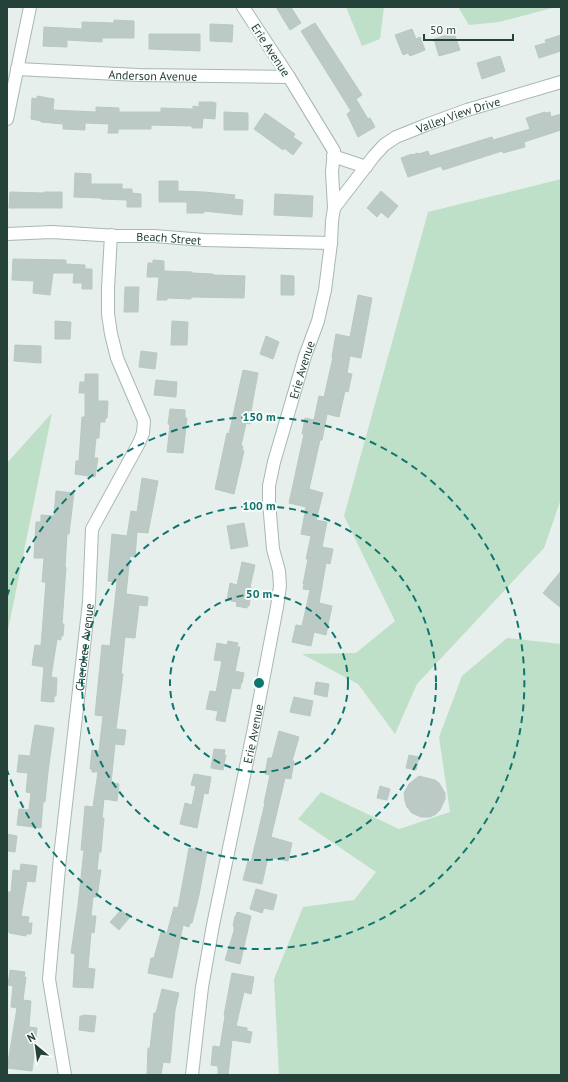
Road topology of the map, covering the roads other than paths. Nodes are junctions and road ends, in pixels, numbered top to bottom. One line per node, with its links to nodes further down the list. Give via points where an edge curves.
1 (30, 7): 3 (street)
2 (242, 7): 4 (street, Erie Avenue)
3 (17, 69): 4 (street, Anderson Avenue, via 138,75); 6 (street)
4 (289, 77): 7 (street, Erie Avenue, via 334,150)
5 (561, 82): 8 (street, Valley View Drive, via 467,110 396,138 384,145)
6 (7, 119)
7 (333, 156): 8 (street); 9 (street, Erie Avenue)
8 (366, 167): 9 (street)
9 (334, 208): 12 (street, Erie Avenue)
10 (7, 234): 11 (street, Beach Street, via 52,232)
11 (111, 235): 12 (street, Beach Street); 13 (street, Cherokee Avenue, via 108,314 111,334 117,358 144,421 139,443 92,529 89,602 49,979)
12 (331, 243): 14 (street, Erie Avenue, via 326,290 289,409 269,486 273,549 280,586 254,728 213,925 202,987)
13 (65, 1075)
14 (192, 1075)

